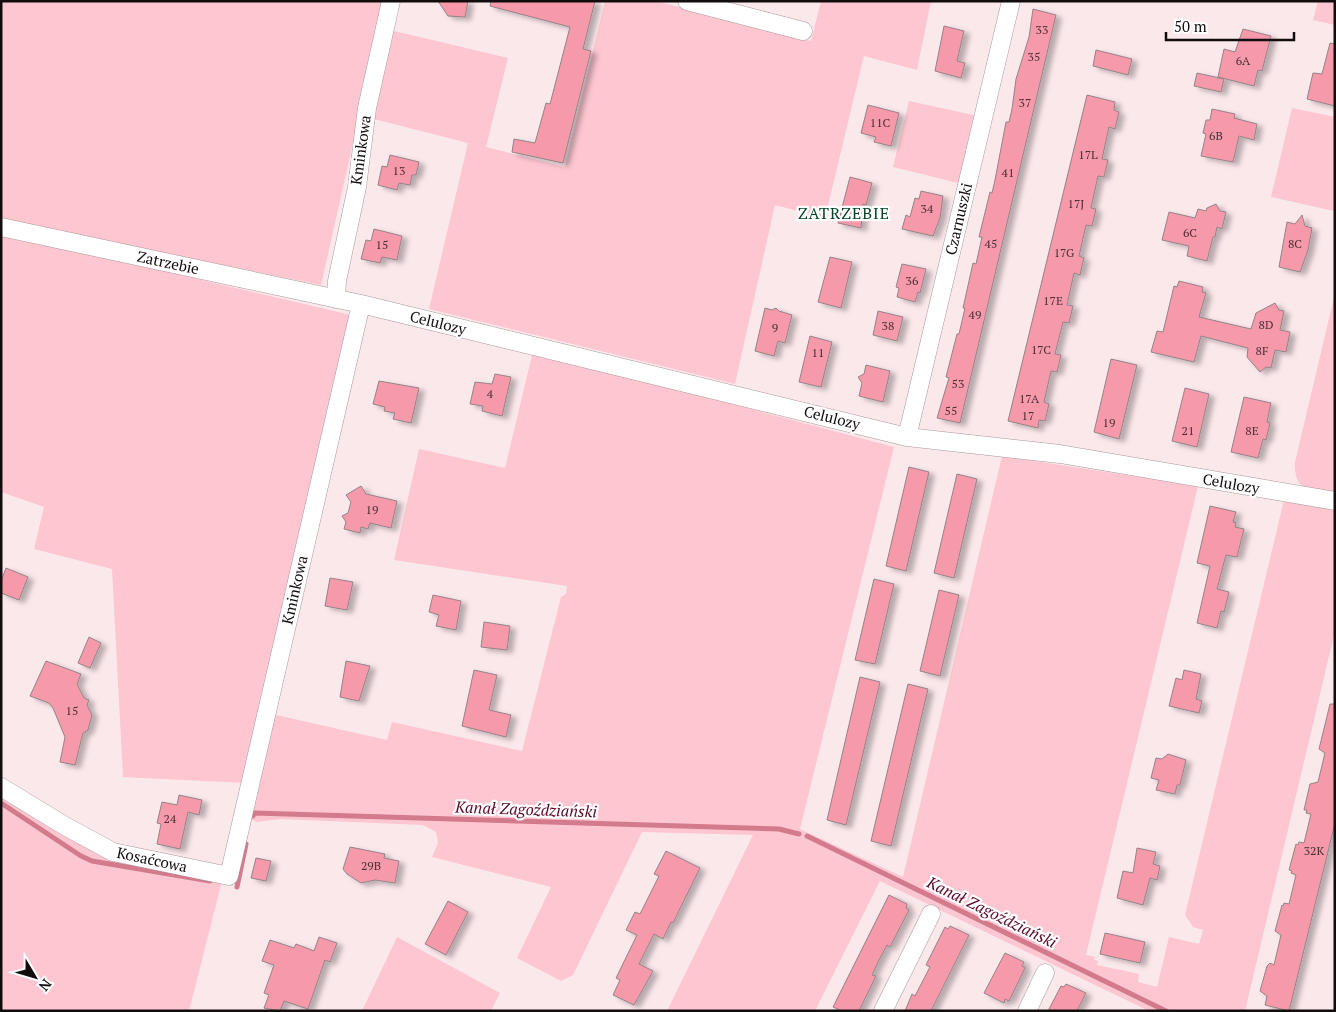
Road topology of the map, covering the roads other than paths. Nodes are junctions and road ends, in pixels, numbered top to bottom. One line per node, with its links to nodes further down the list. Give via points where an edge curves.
1 (391, 1): 6 (street, Kminkowa, via 367,108 357,187)
2 (688, 1): 4 (street)
3 (1012, 1): 8 (street, Czarnuszki)
4 (803, 31)
5 (1, 228): 6 (street, Zatrzebie)
6 (336, 299): 7 (street, Celulozy)
7 (361, 304): 8 (street, Celulozy); 11 (street, Kminkowa)
8 (908, 436): 9 (street, Celulozy, via 1060,454)
9 (1335, 501)
10 (1, 787): 11 (street, Kosaćcowa, via 113,852)
11 (229, 876)
12 (931, 914): 14 (street)
13 (1045, 973): 15 (street)
14 (883, 1011)
15 (1027, 1011)

